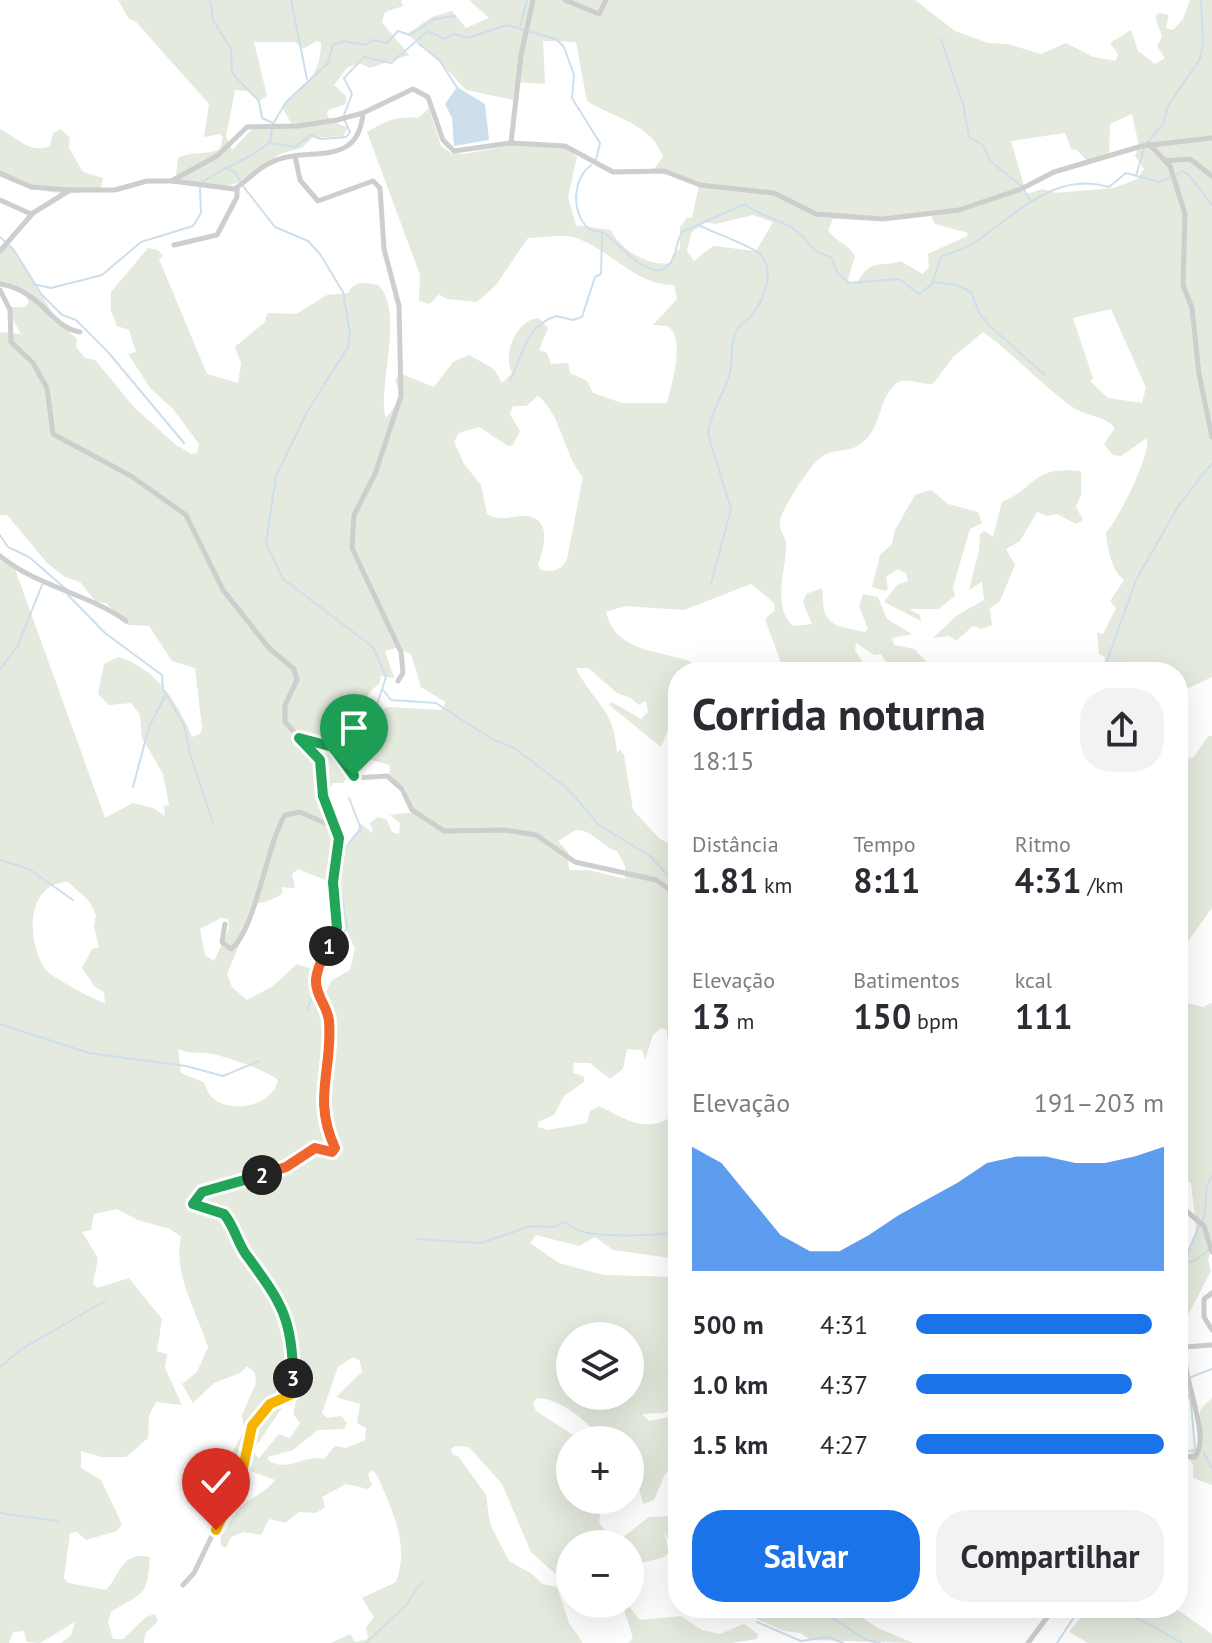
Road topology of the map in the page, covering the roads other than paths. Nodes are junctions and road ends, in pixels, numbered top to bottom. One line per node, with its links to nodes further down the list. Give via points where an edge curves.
1 (533, 0): 6 (street)
2 (565, 0): 3 (street, via 599,14)
3 (606, 0)
4 (363, 113): 6 (street, via 408,90 419,90 433,107 443,140 454,151); 8 (street, via 359,135 350,145 331,154); 12 (street, via 298,126 247,127 217,156)
5 (1212, 138): 7 (street)
6 (511, 143): 7 (street, via 565,146 613,172 664,171 700,185 774,193 816,214 869,219 973,207 1054,172)
7 (1149, 144): 9 (street)
8 (295, 156): 13 (street, via 270,162); 25 (street, via 300,180 318,201 373,181 380,188 384,249 399,306 401,396 375,474 354,515 352,548 401,652 403,673)
9 (1164, 161): 11 (street, via 1190,159); 22 (street, via 1186,219 1183,285 1192,308)
10 (0, 173): 14 (street, via 31,187)
11 (1212, 176)
12 (171, 181): 13 (street); 14 (street)
13 (237, 188): 17 (street, via 217,235)
14 (70, 190): 16 (street)
15 (0, 200): 16 (street)
16 (31, 214): 18 (street)
17 (174, 245)
18 (0, 251)
19 (0, 284): 21 (street, via 32,294 61,324)
20 (0, 290): 26 (street, via 10,310 11,342 33,363 47,388 53,434 131,476 184,513 223,590 269,648 296,672 285,719)
21 (80, 332)
22 (1212, 437)
23 (0, 556): 24 (street, via 31,578 97,601)
24 (126, 621)
25 (398, 681)
26 (299, 738): 27 (street, via 320,760 323,796); 28 (street, via 333,747 356,778 387,776 402,789 412,810 444,831 530,834 575,862 656,880)
27 (337, 828): 29 (street, via 300,812 285,815 248,926 231,949 222,942); 38 (street, via 337,928 316,987 329,1017 322,1087 326,1129 335,1150 315,1148 276,1171 202,1192 193,1202 224,1214 275,1291 295,1353 292,1394 270,1404 252,1426 238,1483)
28 (668, 888)
29 (225, 924)
30 (1188, 1212): 31 (street, via 1204,1226)
31 (1212, 1252)
32 (1212, 1293): 33 (street, via 1203,1308)
33 (1212, 1330)
34 (1212, 1345): 35 (street)
35 (1188, 1347)
36 (1188, 1381): 37 (street, via 1201,1412 1205,1442 1195,1457)
37 (1188, 1457)
38 (183, 1585)
39 (1047, 1618): 40 (street)
40 (1028, 1643)

